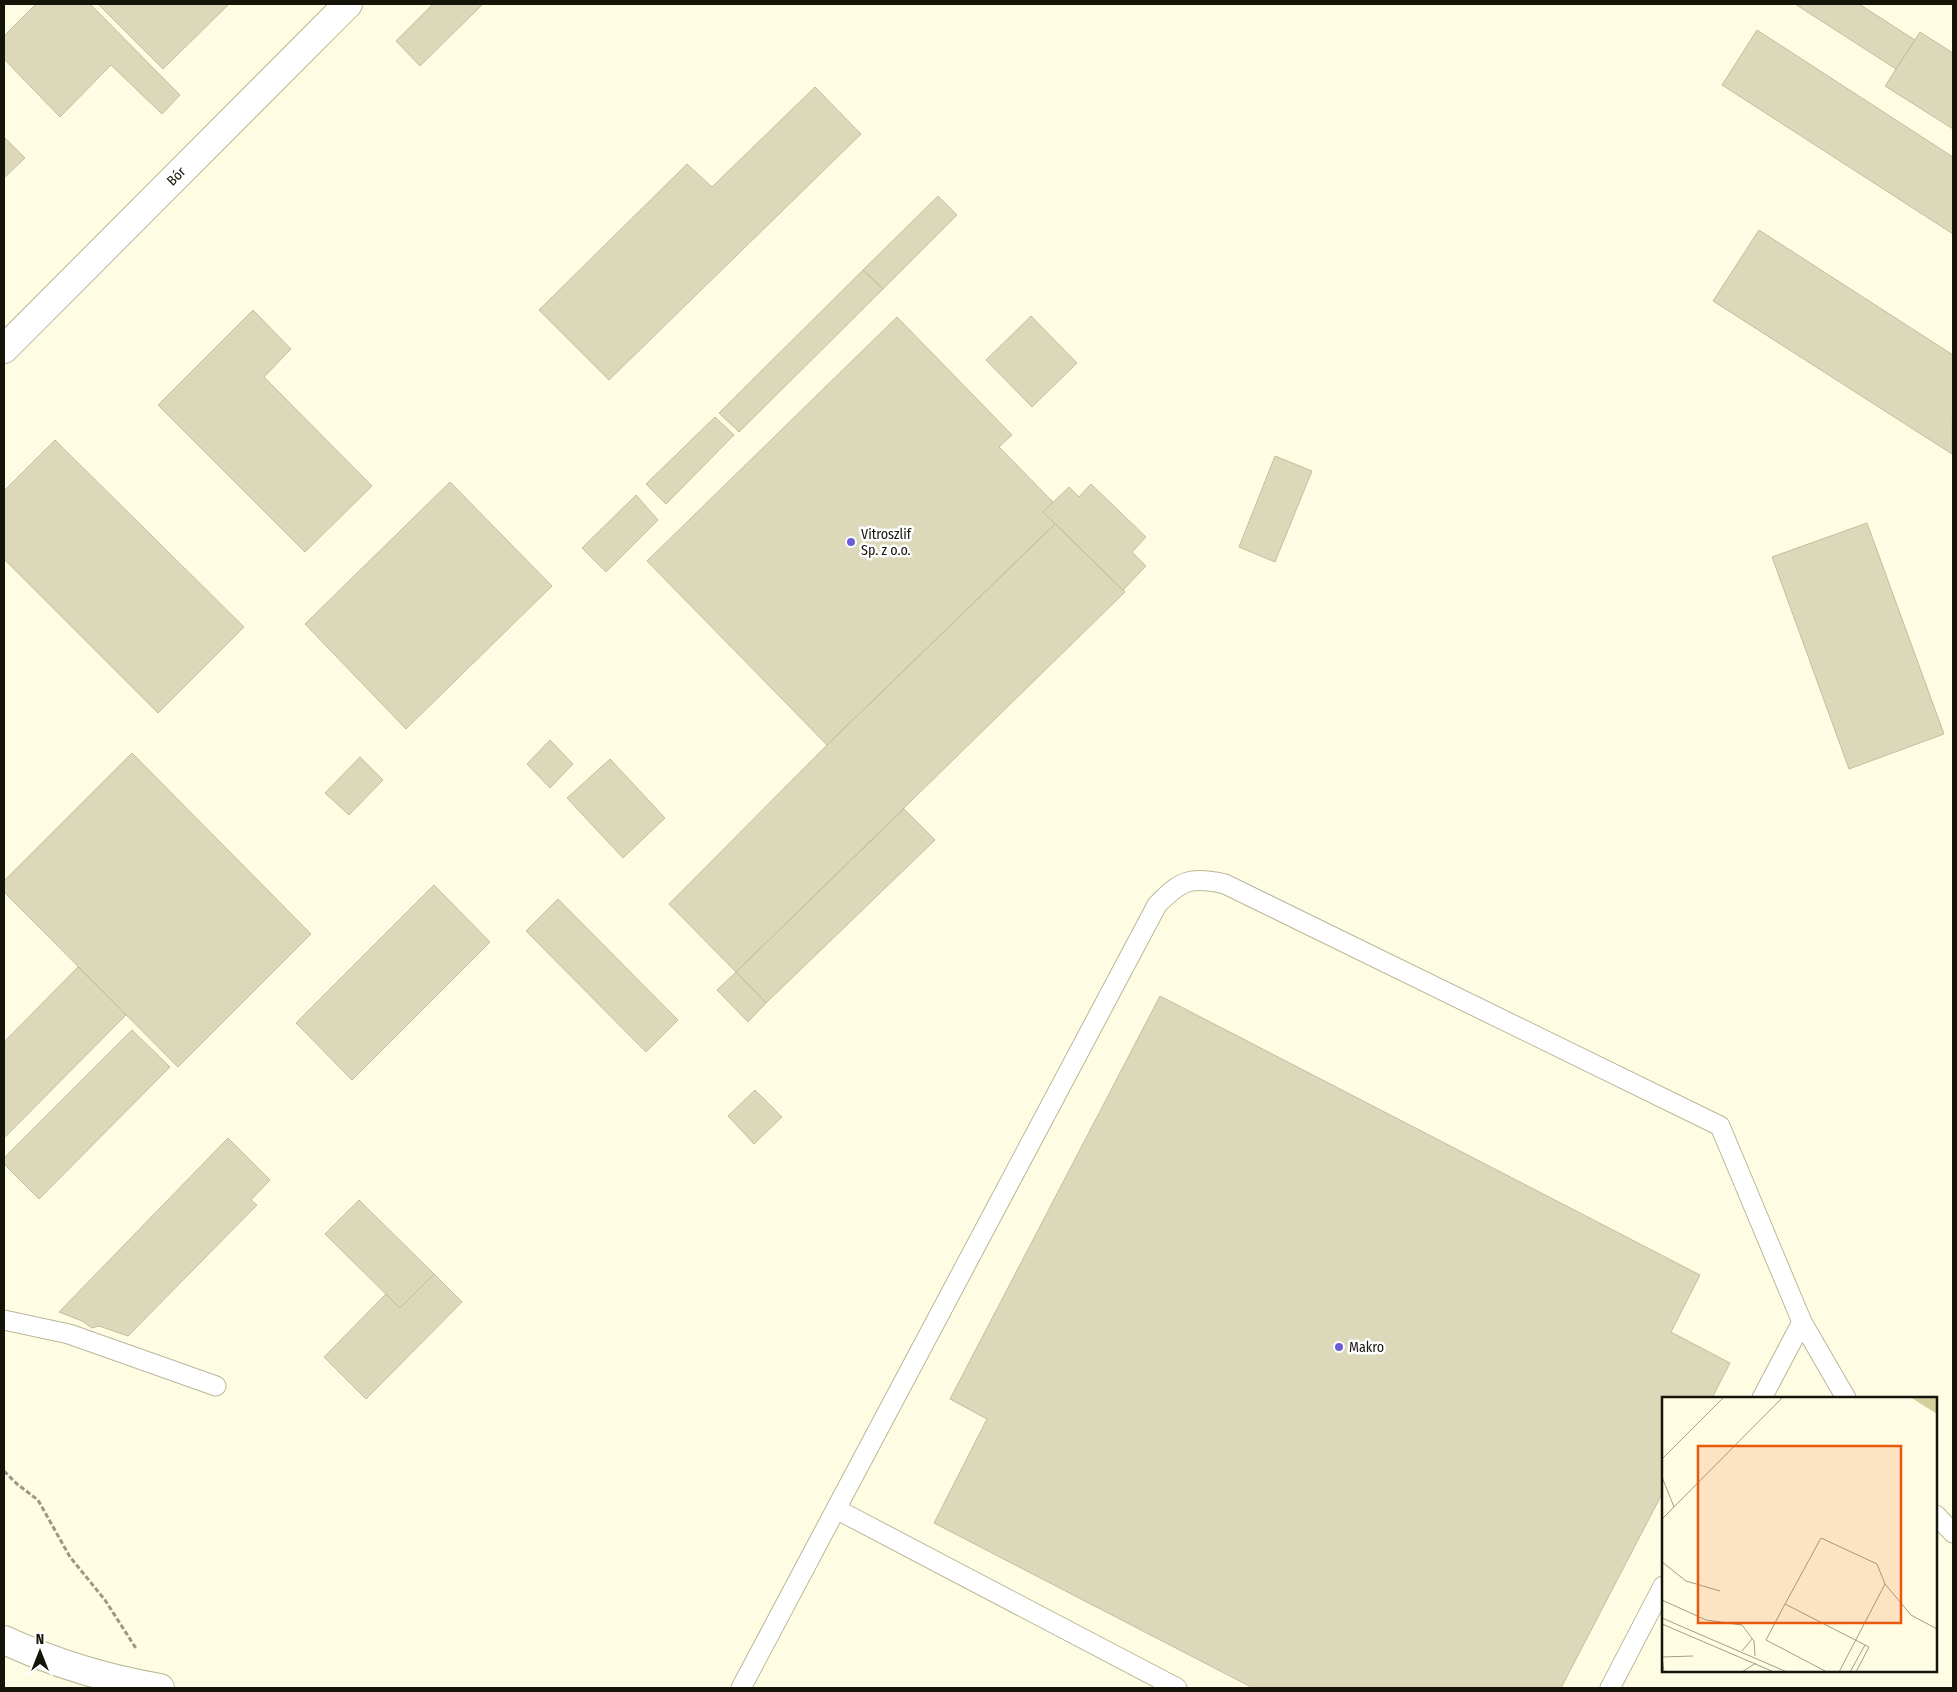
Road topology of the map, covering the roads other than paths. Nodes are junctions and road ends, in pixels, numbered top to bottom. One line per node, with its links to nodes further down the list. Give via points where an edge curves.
1 (348, 4): 2 (street, Bór)
2 (4, 349)
3 (4, 1320): 5 (lane, via 69,1334)
4 (1802, 1322): 6 (lane); 7 (lane); 8 (lane, via 1720,1126 1225,884 1188,881 1157,905)
5 (216, 1386)
6 (1763, 1397)
7 (1845, 1397)
8 (836, 1509): 14 (lane); 15 (lane)
9 (1937, 1515): 10 (lane)
10 (1953, 1533)
11 (1662, 1588): 16 (lane)
12 (4, 1640): 13 (street, via 77,1669)
13 (157, 1688)
14 (741, 1688)
15 (1177, 1688)
16 (1610, 1688)

